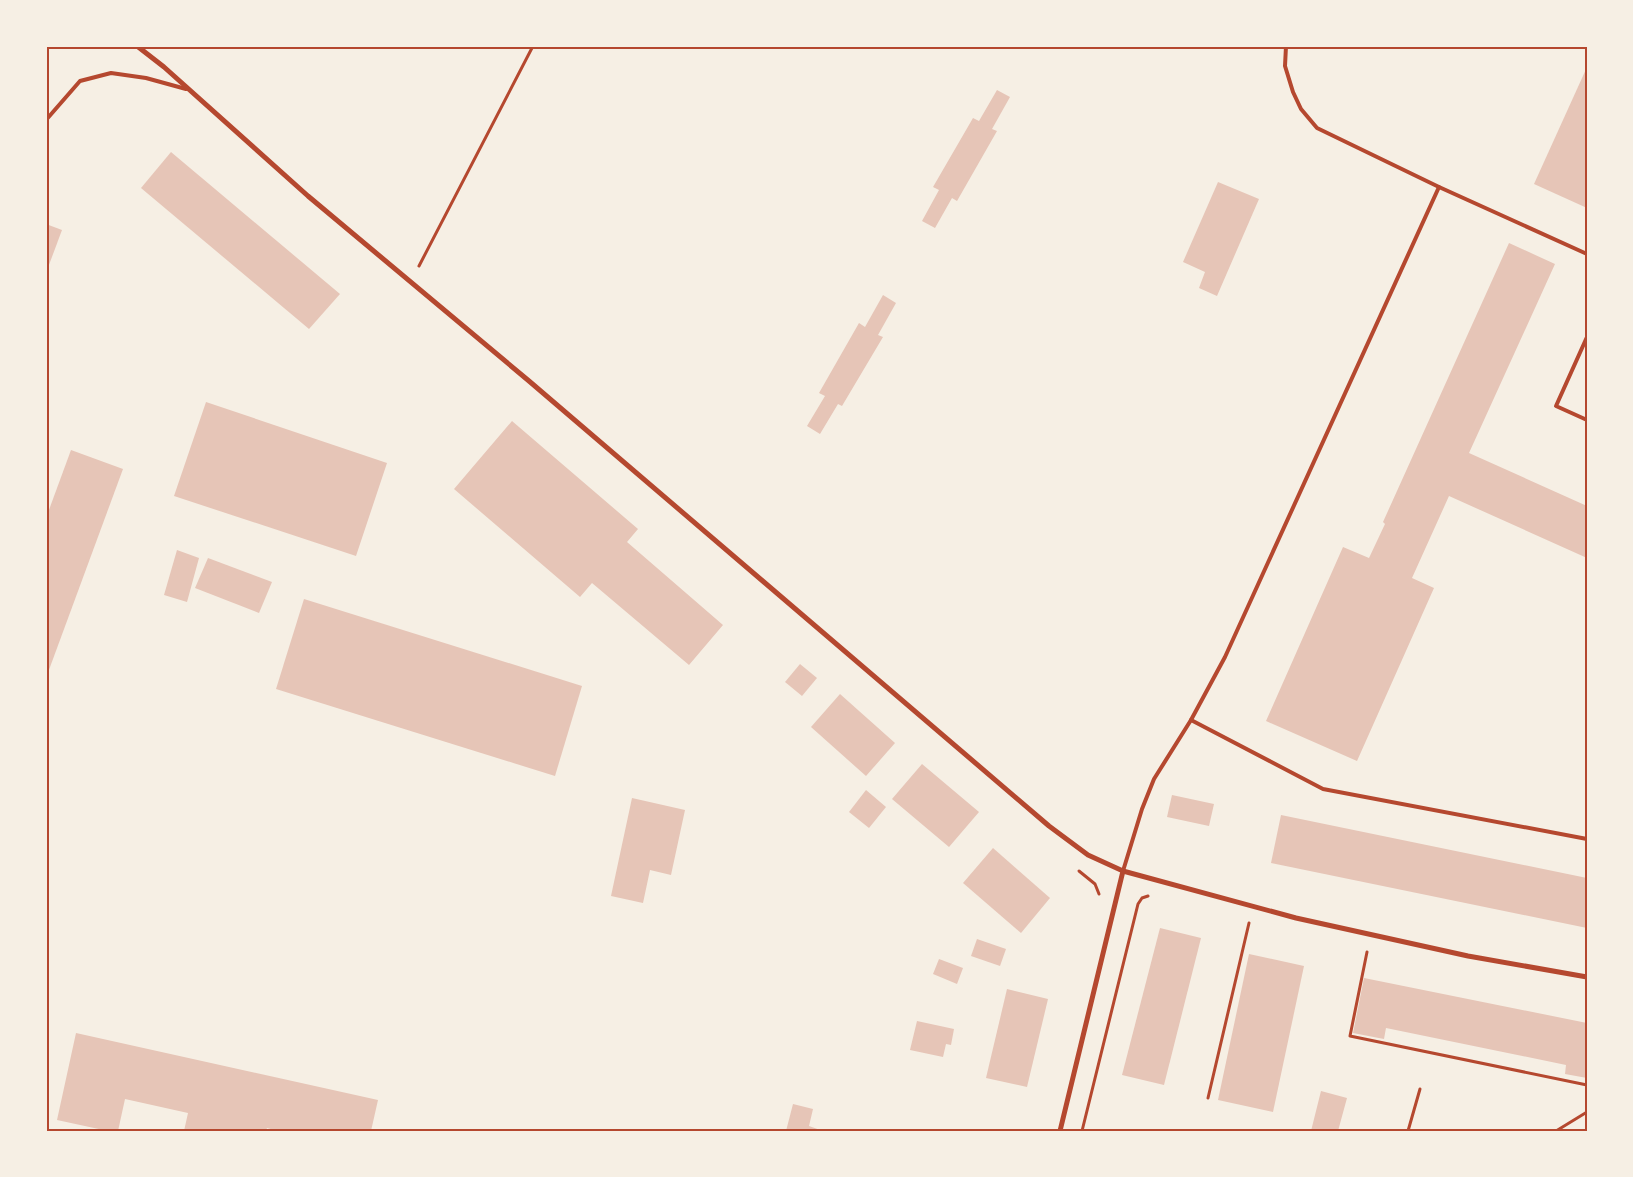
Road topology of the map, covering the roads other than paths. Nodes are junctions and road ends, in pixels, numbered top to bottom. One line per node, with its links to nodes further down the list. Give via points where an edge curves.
1 (137, 46): 3 (street)
2 (1286, 46): 5 (lane, via 1285,66 1293,92 1301,109 1317,128)
3 (188, 89): 4 (lane, via 111,73 80,81); 11 (street, via 308,196 1049,826 1088,855)
4 (46, 120)
5 (1439, 187): 6 (lane); 9 (lane, via 1225,657)
6 (1587, 254)
7 (1587, 337): 8 (lane, via 1556,406)
8 (1587, 420)
9 (1191, 720): 10 (lane, via 1324,789); 11 (lane, via 1154,779)
10 (1587, 839)
11 (1123, 872): 12 (street, via 1306,920 1468,956); 13 (street)
12 (1587, 977)
13 (1060, 1131)

